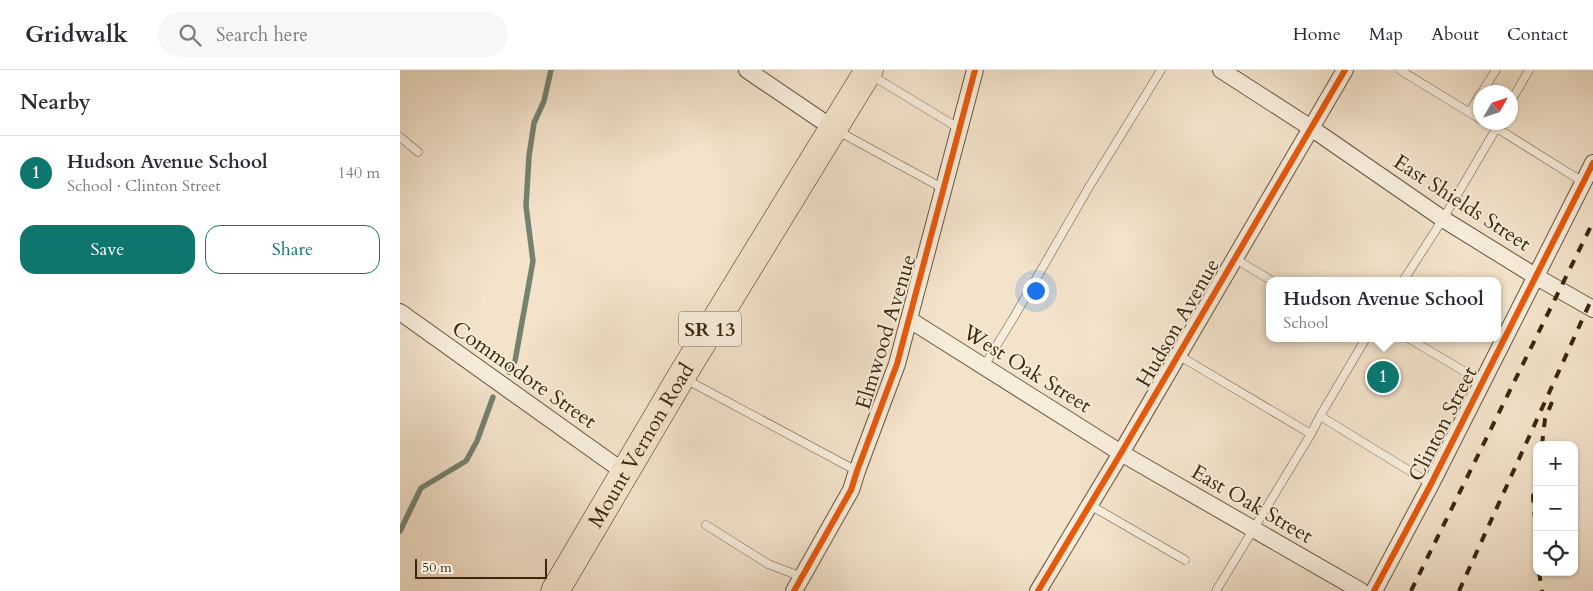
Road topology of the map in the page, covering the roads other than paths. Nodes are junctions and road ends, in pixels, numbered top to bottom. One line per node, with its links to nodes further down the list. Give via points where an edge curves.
1 (747, 70): 16 (street)
2 (975, 70): 17 (street, Elmwood Avenue)
3 (1161, 70): 36 (lane)
4 (1221, 70): 15 (street, East Shields Street)
5 (1345, 70): 15 (street, Hudson Avenue)
6 (1400, 70): 13 (lane)
7 (1496, 70): 10 (lane)
8 (1529, 70): 11 (lane)
9 (868, 71): 16 (highway, Mount Vernon Road / SR 13); 17 (lane)
10 (1487, 85)
11 (1518, 89)
12 (1473, 107): 13 (lane)
13 (1470, 112): 14 (lane)
14 (1473, 114)
15 (1311, 128): 25 (street, East Shields Street); 26 (street, Hudson Avenue)
16 (834, 129): 24 (lane); 37 (highway, Mount Vernon Road / SR 13)
17 (960, 129): 24 (street, Elmwood Avenue)
18 (1495, 130): 25 (lane)
19 (1505, 130): 23 (lane)
20 (400, 138): 21 (lane)
21 (418, 152)
22 (1593, 163): 23 (street, Clinton Street)
23 (1583, 182): 27 (street, Clinton Street)
24 (944, 189): 32 (street, Elmwood Avenue)
25 (1443, 219): 27 (street, East Shields Street); 29 (lane)
26 (1234, 258): 28 (lane); 35 (street, Hudson Avenue)
27 (1535, 276): 30 (street, East Shields Street); 38 (street, Clinton Street)
28 (1266, 277)
29 (1406, 277)
30 (1593, 309)
31 (400, 312): 43 (street, Commodore Street)
32 (910, 320): 36 (street, West Oak Street); 42 (street, Elmwood Avenue)
33 (1364, 342): 39 (lane)
34 (1415, 342): 38 (lane)
35 (1178, 355): 40 (lane); 41 (street, Hudson Avenue)
36 (984, 367): 41 (street, West Oak Street)
37 (681, 377): 42 (lane); 43 (highway, Mount Vernon Road / SR 13)
38 (1482, 382): 44 (street, Clinton Street)
39 (1320, 416): 40 (lane); 44 (lane)
40 (1311, 434): 47 (lane)
41 (1121, 453): 45 (street, Hudson Avenue); 47 (street, East Oak Street)
42 (857, 470): 49 (street, Elmwood Avenue, via 852,490)
43 (624, 472): 50 (highway, Mount Vernon Road / SR 13)
44 (1431, 484): 54 (street, Clinton Street)
45 (1090, 505): 48 (lane); 51 (street, Hudson Avenue)
46 (706, 525): 49 (lane)
47 (1254, 530): 52 (lane); 53 (street, East Oak Street)
48 (1184, 560)
49 (798, 584)
50 (555, 591)
51 (1038, 591)
52 (1216, 591)
53 (1361, 591)
54 (1374, 591)

